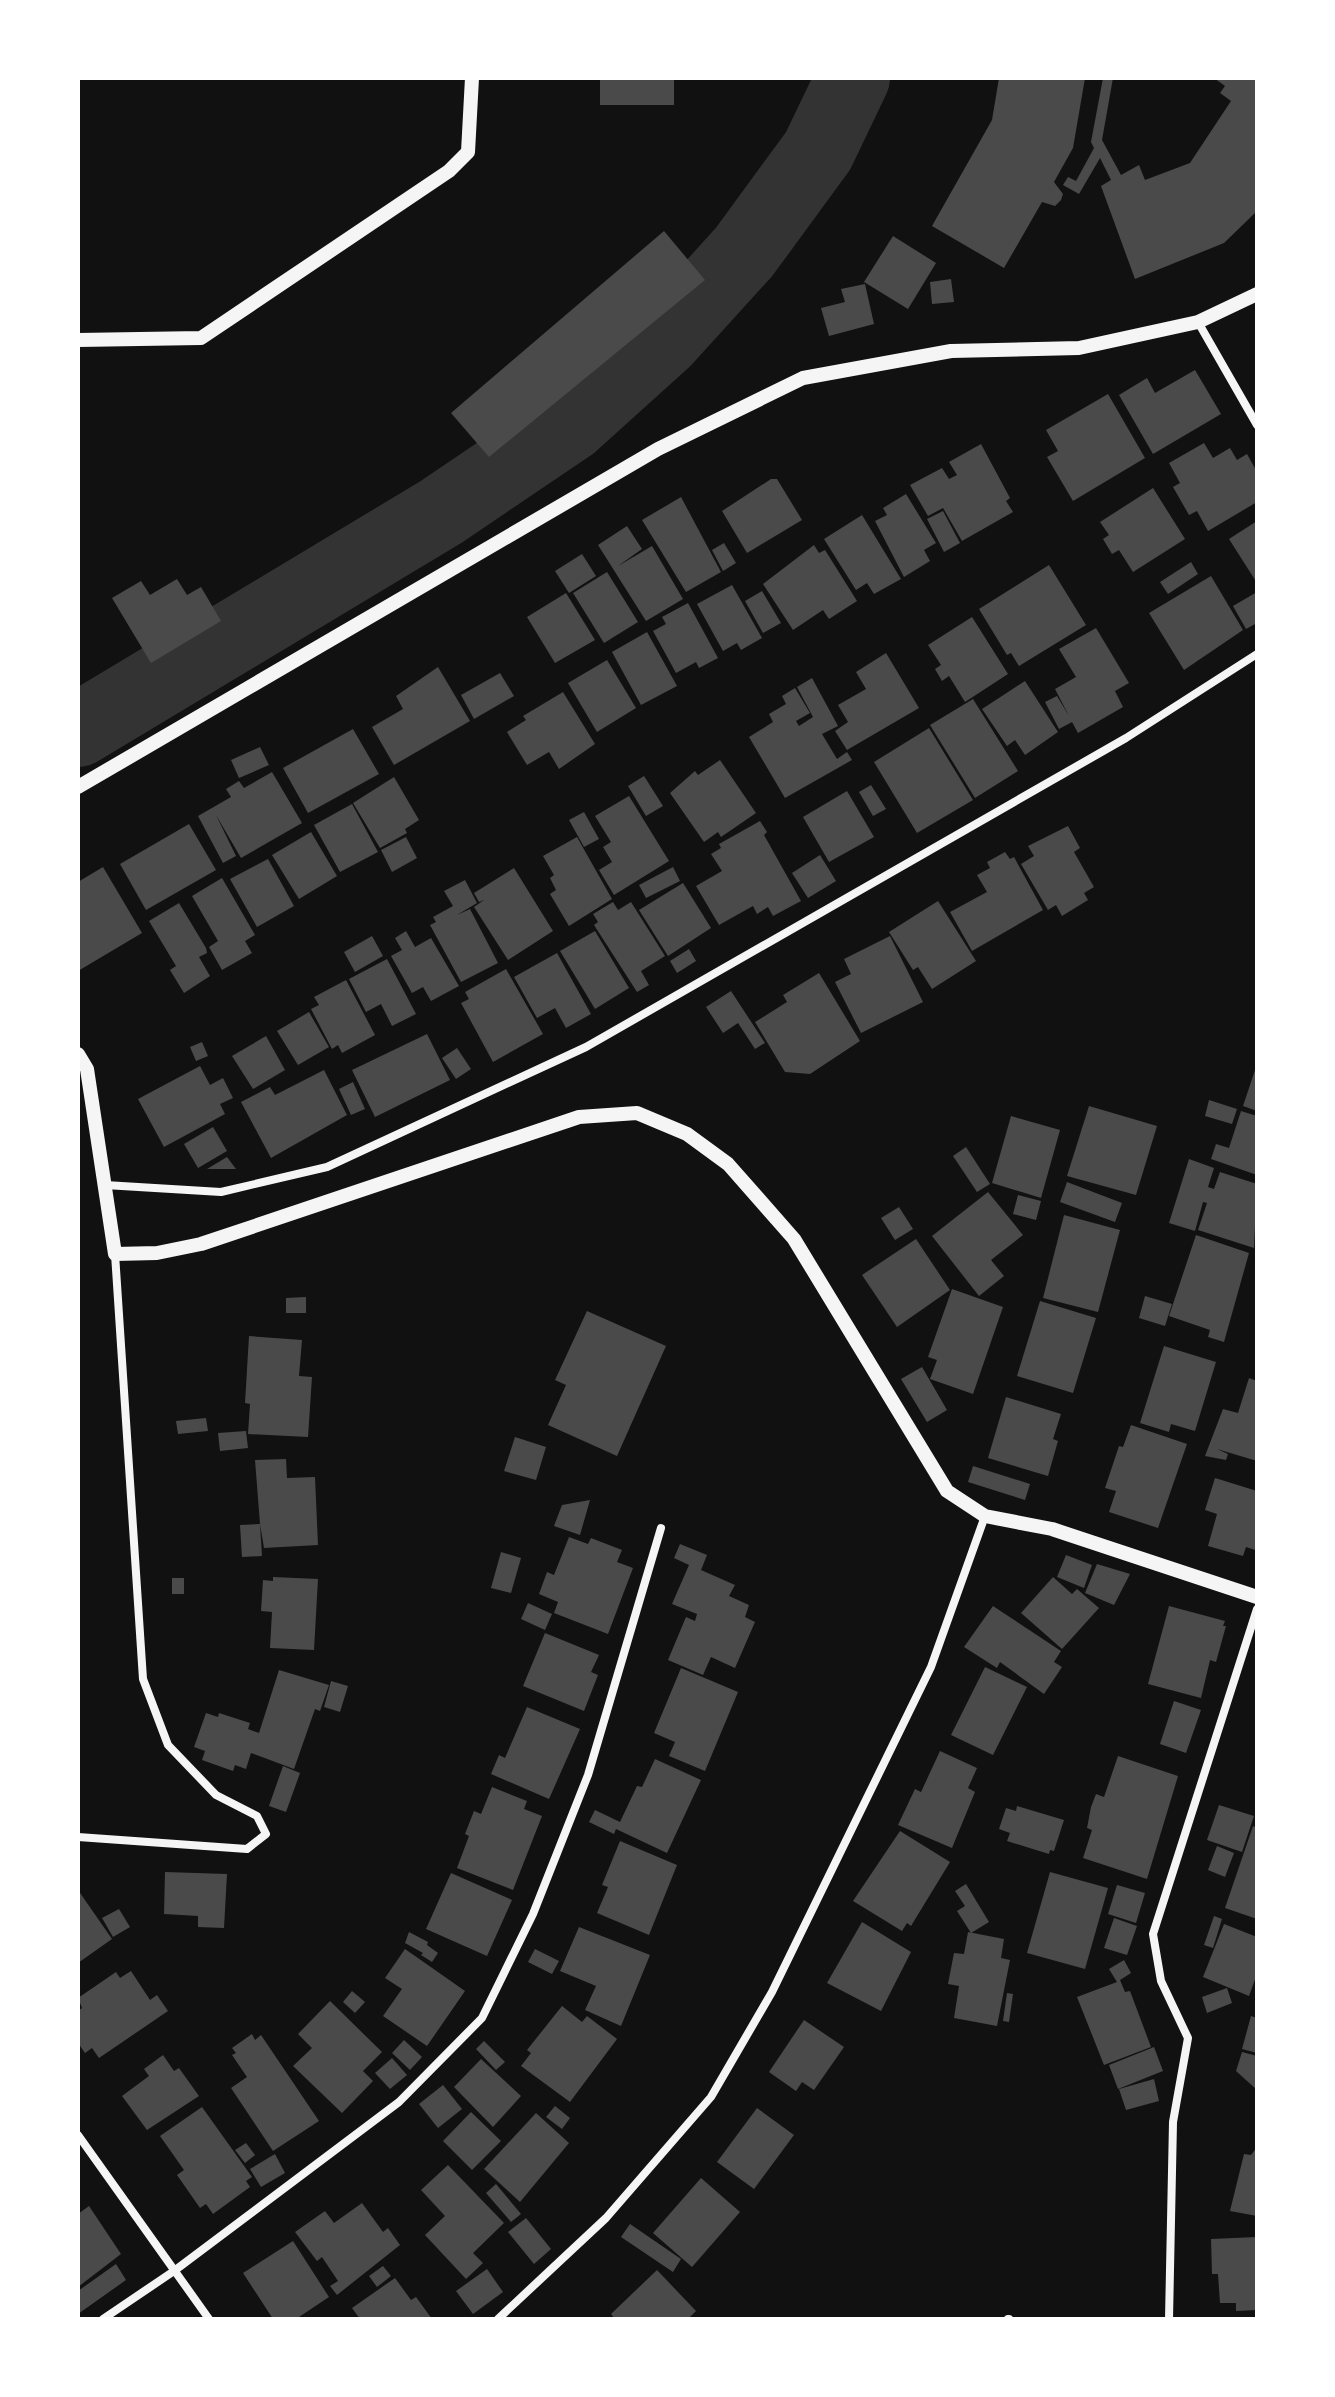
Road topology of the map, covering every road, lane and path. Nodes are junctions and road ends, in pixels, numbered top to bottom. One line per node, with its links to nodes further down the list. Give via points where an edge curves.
1 (472, 78): 4 (street, via 468,152 449,171 201,338)
2 (1257, 294): 3 (street)
3 (1198, 322): 5 (street); 7 (street, via 1079,348 951,351 803,378 658,449)
4 (78, 340)
5 (1257, 425)
6 (1257, 654): 9 (street, via 1126,738 586,1047 327,1167 221,1192)
7 (78, 787)
8 (78, 1054): 9 (street, via 87,1069)
9 (105, 1185): 10 (street)
10 (115, 1254): 11 (street, via 201,1244 579,1117 637,1113 687,1134 728,1164 766,1204 794,1239 947,1491); 15 (street, via 143,1679 168,1745 216,1795 257,1816 266,1834 247,1849)
11 (985, 1516): 13 (street, via 1052,1529); 20 (street, via 931,1667 772,1992 711,2097 606,2218)
12 (661, 1528): 17 (street, via 588,1775 533,1914 482,2018 399,2102)
13 (1257, 1597)
14 (1257, 1609): 21 (street, via 1153,1934 1161,1981 1188,2038 1173,2122)
15 (78, 1837)
16 (78, 2135): 17 (street)
17 (174, 2271): 18 (street); 19 (street)
18 (103, 2319)
19 (209, 2319)
20 (498, 2319)
21 (1169, 2319)

